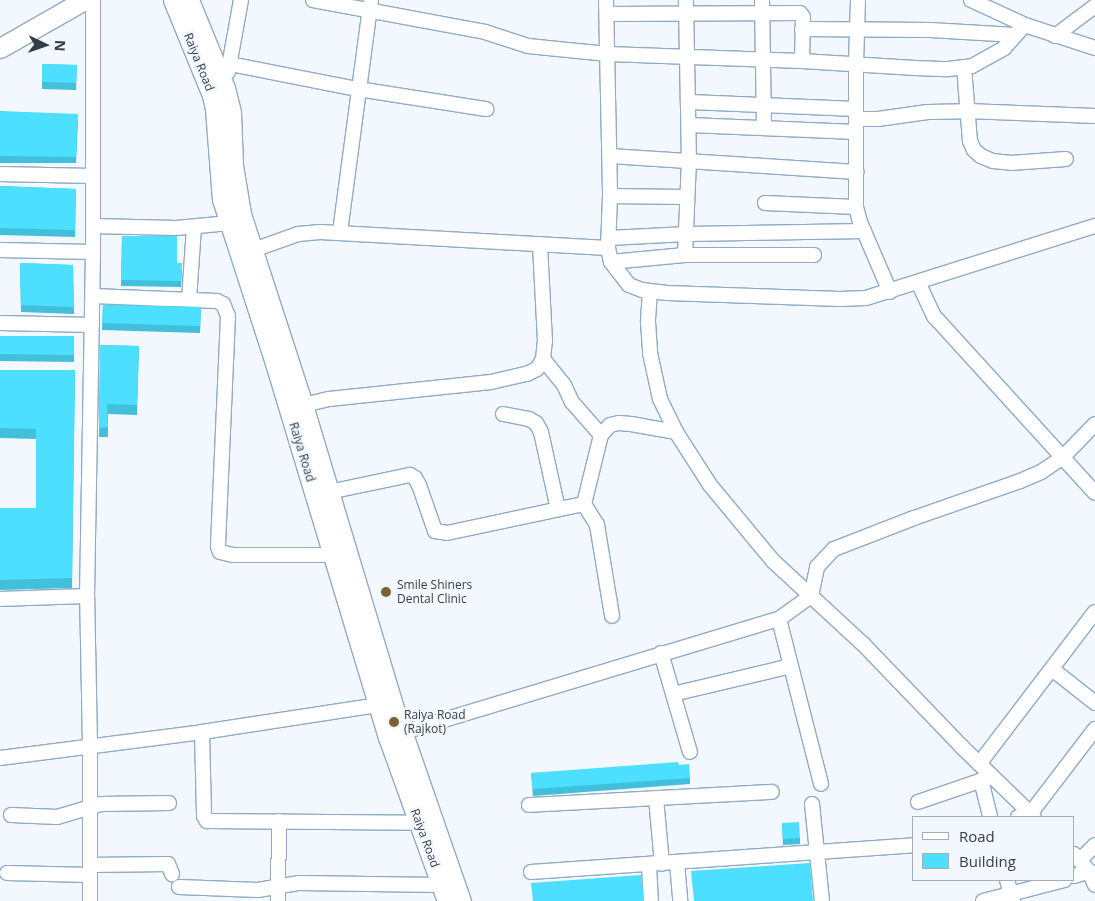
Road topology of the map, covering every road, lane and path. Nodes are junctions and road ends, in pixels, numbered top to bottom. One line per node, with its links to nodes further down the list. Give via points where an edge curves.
1 (84, 0): 19 (street)
2 (93, 0): 43 (street)
3 (173, 0): 48 (street, Raiya Road, via 212,95 220,184)
4 (189, 0): 28 (street, Raiya Road)
5 (241, 0): 26 (street)
6 (313, 0): 10 (street)
7 (606, 0): 14 (street)
8 (858, 0): 16 (street)
9 (972, 0): 17 (street)
10 (370, 5): 21 (street, via 485,32 528,46); 29 (street)
11 (762, 6): 13 (street); 15 (street, via 800,13); 23 (street)
12 (1095, 6): 18 (street)
13 (686, 7): 14 (street); 22 (street)
14 (607, 14): 21 (street)
15 (802, 29): 16 (street); 24 (street)
16 (857, 30): 17 (street); 25 (street)
17 (1020, 30): 18 (street); 27 (street, via 990,58)
18 (1054, 36): 20 (street)
19 (0, 48)
20 (1095, 48)
21 (608, 54): 22 (street); 38 (street)
22 (688, 56): 23 (street); 30 (street)
23 (763, 60): 24 (street); 31 (street)
24 (802, 61): 25 (street)
25 (856, 63): 27 (street, via 915,68); 35 (street)
26 (230, 64): 28 (street); 29 (street)
27 (964, 67): 33 (street)
28 (225, 88): 59 (street, Raiya Road, via 232,112 236,194)
29 (358, 89): 32 (street); 53 (street)
30 (690, 102): 31 (street); 36 (street)
31 (764, 106): 35 (street); 37 (street)
32 (486, 109)
33 (968, 112): 34 (street); 35 (street, via 928,112); 39 (street, via 970,141 981,156 1011,163)
34 (1095, 116)
35 (856, 120): 37 (street); 41 (street)
36 (690, 125): 37 (street); 40 (street)
37 (764, 128)
38 (610, 156): 40 (street); 44 (street)
39 (1066, 159)
40 (690, 161): 41 (street); 45 (street)
41 (856, 172): 47 (street)
42 (0, 174): 43 (street)
43 (93, 176): 49 (street)
44 (610, 196): 45 (street); 55 (street)
45 (686, 197): 54 (street)
46 (765, 203): 47 (street)
47 (856, 207): 52 (street)
48 (230, 223): 51 (street); 59 (street, Raiya Road)
49 (93, 226): 51 (street); 58 (street)
50 (1095, 226): 63 (street)
51 (194, 227): 67 (street)
52 (864, 231): 54 (street); 65 (street)
53 (340, 232): 56 (street); 59 (street, via 298,234)
54 (687, 234): 55 (street); 60 (street)
55 (608, 243): 56 (street); 62 (street)
56 (540, 244): 70 (street)
57 (0, 250): 58 (street)
58 (94, 252): 66 (street)
59 (246, 252): 71 (street, Raiya Road); 81 (street, Raiya Road)
60 (685, 255): 61 (street); 62 (street)
61 (814, 255)
62 (611, 262): 64 (street, via 629,286)
63 (918, 282): 65 (street); 76 (street, via 934,316)
64 (650, 291): 65 (street, via 840,299 866,298); 74 (street, via 648,322 654,377 660,399)
65 (890, 292)
66 (92, 296): 67 (street); 69 (street)
67 (189, 300): 81 (street, via 217,301 227,309 228,316 220,552 233,555)
68 (0, 323): 69 (street)
69 (92, 325): 82 (street)
70 (543, 359): 71 (street, via 537,369 527,374 491,382 329,399); 75 (street, via 564,384 572,402)
71 (303, 405): 77 (street, Raiya Road)
72 (503, 414): 80 (street, via 536,423 541,432)
73 (1095, 424): 76 (street)
74 (676, 432): 75 (street, via 619,422 610,425); 83 (street, via 710,485 742,525 772,561)
75 (602, 434): 79 (street)
76 (1062, 458): 78 (street); 83 (street, via 1020,482 834,549 817,567)
77 (329, 492): 80 (street, via 410,475 419,485 435,531 440,533); 81 (street, Raiya Road)
78 (1095, 492)
79 (584, 504): 80 (street); 86 (street, via 597,525)
80 (558, 509)
81 (340, 555): 93 (street, Raiya Road); 96 (street, Raiya Road)
82 (87, 596): 84 (street); 97 (street)
83 (811, 596): 87 (street); 100 (street, via 863,644)
84 (0, 599)
85 (1095, 612): 90 (street)
86 (612, 616)
87 (780, 619): 88 (street); 89 (street)
88 (661, 654): 91 (street); 96 (street)
89 (791, 666): 91 (street); 102 (street)
90 (1052, 669): 92 (street); 100 (street)
91 (673, 694): 98 (street)
92 (1095, 703)
93 (379, 705): 95 (street); 96 (street, Raiya Road)
94 (1095, 729): 112 (street)
95 (202, 732): 97 (street); 113 (street, via 204,816 207,821)
96 (395, 734): 114 (street, Raiya Road); 136 (street, Raiya Road)
97 (90, 746): 99 (street); 109 (street)
98 (690, 752)
99 (0, 758)
100 (979, 764): 101 (street)
101 (986, 778): 105 (street); 111 (street); 112 (street)
102 (821, 784)
103 (772, 792): 104 (street)
104 (656, 798): 108 (street); 120 (street)
105 (918, 802)
106 (169, 803): 109 (street)
107 (812, 804): 117 (street)
108 (529, 805)
109 (90, 806): 110 (street, via 56,817); 121 (street)
110 (11, 815)
111 (990, 816)
112 (1027, 816)
113 (279, 821): 114 (street); 130 (street)
114 (420, 823): 132 (street, Raiya Road)
115 (912, 845): 117 (street)
116 (1095, 845): 118 (street)
117 (816, 850): 119 (street); 139 (street)
118 (1077, 857): 122 (street)
119 (677, 863): 120 (street); 138 (street)
120 (656, 865): 123 (street); 137 (street)
121 (90, 870): 124 (street); 125 (street, via 168,864); 134 (street)
122 (1089, 871): 126 (street); 129 (street)
123 (531, 872)
124 (7, 873)
125 (172, 874)
126 (1075, 876)
127 (1007, 881): 133 (street)
128 (1061, 881): 133 (street)
129 (1095, 884)
130 (278, 886): 131 (street, via 258,890); 132 (street, via 299,883); 135 (street)
131 (179, 887)
132 (444, 893)
133 (1012, 898): 140 (street)
134 (90, 901)
135 (278, 901)
136 (461, 901)
137 (651, 901)
138 (680, 901)
139 (822, 901)
140 (983, 901)

